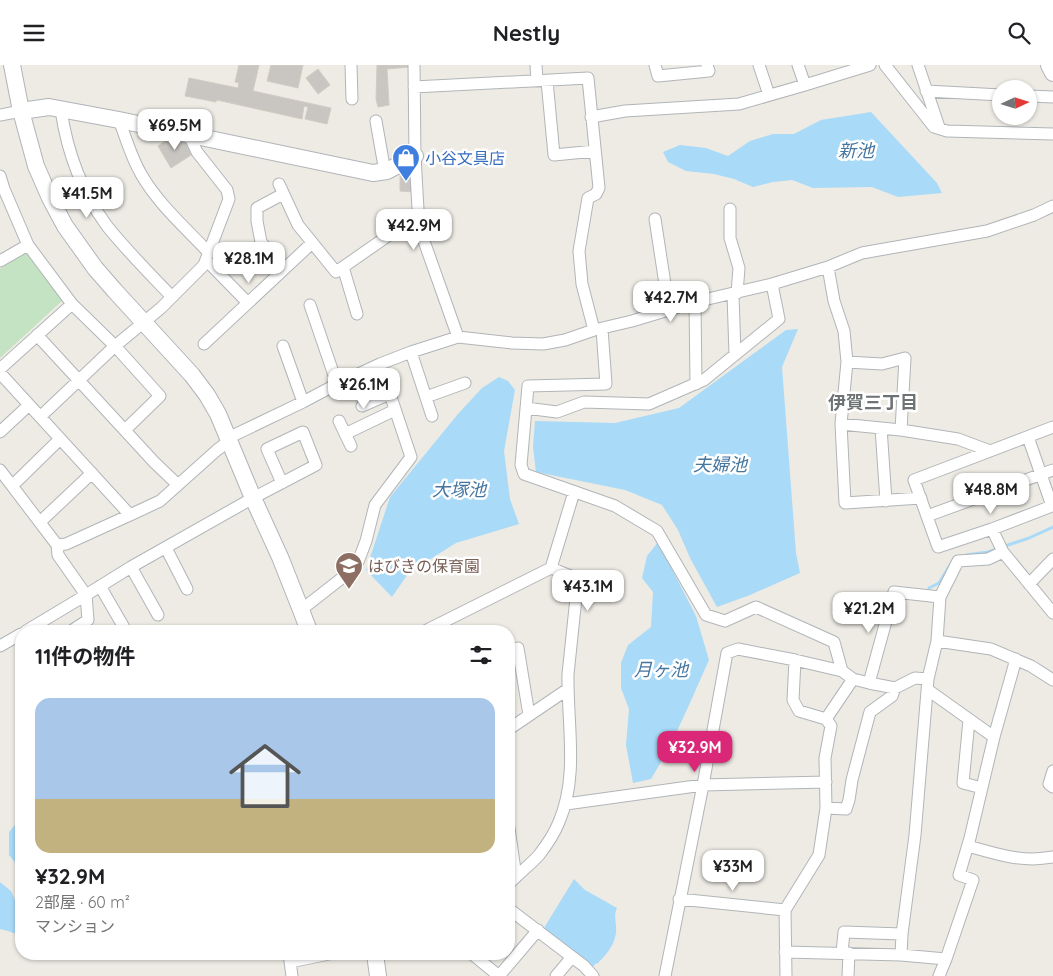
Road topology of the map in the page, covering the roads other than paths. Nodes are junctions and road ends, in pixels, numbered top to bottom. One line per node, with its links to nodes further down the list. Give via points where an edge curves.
1 (12, 65): 25 (street)
2 (352, 65): 23 (street)
3 (414, 65): 17 (street)
4 (536, 65): 15 (street)
5 (656, 65): 6 (street, via 658,76 709,71)
6 (707, 65)
7 (759, 65): 19 (street)
8 (798, 65): 16 (street)
9 (870, 65): 13 (street)
10 (885, 65): 30 (street, via 934,127)
11 (918, 65): 18 (street)
12 (1049, 65): 14 (street)
13 (841, 70): 16 (street)
14 (1053, 73)
15 (542, 81): 17 (street); 27 (street, via 588,78); 33 (street, via 554,155)
16 (805, 85): 19 (street)
17 (414, 87): 34 (street)
18 (926, 91): 20 (street); 30 (street)
19 (769, 95): 27 (street, via 739,104 625,111)
20 (992, 95)
21 (1038, 96): 22 (street)
22 (1053, 97)
23 (352, 99)
24 (61, 110): 25 (street, via 49,107); 28 (street); 50 (street, via 73,160 95,206 122,243)
25 (21, 111): 26 (street); 57 (street, via 36,166 65,226 95,268)
26 (0, 115)
27 (591, 117): 33 (street)
28 (119, 120): 32 (street); 43 (street, via 141,175)
29 (376, 121): 35 (street)
30 (939, 129): 31 (street)
31 (1053, 134)
32 (189, 135): 35 (street, via 358,171); 43 (street, via 197,152 227,190 229,199)
33 (595, 151): 58 (street, via 599,188 588,198 580,251 582,284)
34 (415, 156): 35 (street); 40 (street)
35 (385, 172)
36 (0, 176): 42 (street)
37 (1053, 206): 46 (street, via 987,231 862,253)
38 (730, 209): 49 (street, via 730,238 738,268)
39 (655, 219): 55 (street)
40 (419, 223): 45 (street, via 402,226); 60 (street)
41 (312, 243): 45 (street, via 336,273); 47 (street); 47 (street, via 298,225 281,189 257,208 261,242)
42 (28, 245): 44 (street); 53 (street)
43 (208, 257): 50 (street); 52 (street)
44 (0, 261)
45 (343, 267): 56 (street)
46 (828, 267): 48 (street); 66 (street, via 844,331)
47 (284, 269): 52 (street)
48 (772, 284): 49 (street); 65 (street, via 779,319)
49 (735, 293): 51 (street); 65 (street)
50 (172, 297): 57 (street)
51 (695, 302): 55 (street); 73 (street)
52 (248, 303): 61 (street)
53 (72, 304): 59 (street); 62 (street)
54 (310, 305): 72 (street)
55 (669, 310): 58 (street)
56 (357, 314)
57 (144, 323): 62 (street); 93 (street, via 207,395)
58 (598, 329): 60 (street, via 543,344); 79 (street, via 606,384 528,385)
59 (37, 335): 68 (street); 70 (street)
60 (458, 337): 64 (street)
61 (204, 344)
62 (115, 346): 70 (street); 87 (street, via 160,395)
63 (283, 346): 76 (street)
64 (411, 352): 67 (street); 75 (street)
65 (735, 355): 73 (street)
66 (847, 362): 84 (street); 88 (street, via 882,364 906,358)
67 (380, 364): 72 (street); 74 (street)
68 (0, 369)
69 (0, 373): 77 (street)
70 (79, 381): 82 (street); 87 (street)
71 (465, 383): 75 (street)
72 (337, 384): 76 (street)
73 (696, 384): 79 (street, via 649,404 584,402 556,412)
74 (390, 394): 78 (street); 80 (street)
75 (426, 397): 81 (street)
76 (304, 402): 93 (street)
77 (29, 405): 82 (street); 89 (street)
78 (362, 406)
79 (526, 408): 103 (street, via 524,474)
80 (395, 409): 90 (street); 122 (street, via 411,457 375,505 356,567)
81 (432, 416)
82 (40, 417): 92 (street)
83 (339, 421): 90 (street)
84 (841, 424): 86 (street); 106 (street, via 844,503)
85 (1053, 427): 91 (street)
86 (881, 428): 88 (street); 106 (street)
87 (124, 430): 101 (street)
88 (901, 430): 95 (street, via 958,439)
89 (0, 432)
90 (345, 434): 94 (street)
91 (1028, 437): 95 (street); 99 (street)
92 (60, 439): 98 (street); 102 (street)
93 (229, 439): 101 (street); 104 (street)
94 (351, 446)
95 (990, 451): 105 (street, via 914,480)
96 (0, 470): 102 (street)
97 (1053, 470): 99 (street)
98 (92, 473): 107 (street); 109 (street)
99 (1041, 475): 108 (street); 110 (street, via 1052,506)
100 (282, 483): 100 (street, via 316,465 303,432 267,449); 104 (street)
101 (178, 485): 107 (street, via 160,501)
102 (12, 486): 109 (street)
103 (574, 491): 116 (street); 136 (street, via 615,506 657,531 706,615 725,621 756,607 767,611 834,642)
104 (253, 498): 112 (street); 122 (street)
105 (921, 498): 106 (street); 108 (street)
106 (886, 501)
107 (130, 515): 111 (street)
108 (927, 516): 110 (street, via 938,547)
109 (40, 523): 111 (street)
110 (992, 529): 113 (street)
111 (57, 545): 120 (street, via 58,555)
112 (166, 548): 115 (street); 119 (street)
113 (1002, 552): 117 (street); 121 (street, via 988,559 958,561)
114 (1053, 559): 117 (street)
115 (131, 567): 118 (street); 124 (street)
116 (551, 568): 129 (street); 142 (street, via 578,579)
117 (1029, 584): 123 (street)
118 (100, 586): 120 (street); 127 (street)
119 (187, 589)
120 (86, 595): 125 (street); 126 (street, via 88,620)
121 (940, 597): 131 (street); 139 (street, via 894,592)
122 (301, 610): 128 (street)
123 (1053, 613)
124 (158, 615)
125 (39, 625)
126 (80, 625)
127 (123, 625)
128 (307, 625)
129 (447, 625)
130 (15, 637): 132 (street)
131 (937, 641): 134 (street, via 991,649); 140 (street)
132 (0, 646)
133 (518, 647): 143 (street)
134 (1016, 659): 138 (street); 147 (street)
135 (796, 660): 136 (street); 144 (street, via 793,700 799,711); 150 (street, via 738,649 727,653)
136 (842, 671): 137 (street)
137 (853, 679): 139 (street); 144 (street)
138 (1053, 681)
139 (869, 683): 141 (street)
140 (928, 685): 141 (street, via 915,677); 145 (street); 162 (street)
141 (895, 688): 154 (street, via 892,696 870,712 846,809)
142 (568, 689): 143 (street); 153 (street, via 571,769)
143 (529, 715): 146 (street)
144 (826, 719): 149 (street, via 831,726 825,758)
145 (969, 720): 147 (street); 152 (street, via 963,783)
146 (515, 725)
147 (994, 737): 152 (street)
148 (1053, 771): 151 (street, via 1049,784)
149 (826, 782): 150 (street); 154 (street)
150 (703, 785): 153 (street); 158 (street)
151 (1053, 787)
152 (982, 788): 155 (street)
153 (566, 804): 157 (street, via 559,824 538,855)
154 (826, 808): 159 (street, via 819,855)
155 (968, 846): 156 (street, via 1020,859); 168 (street, via 959,875 973,881)
156 (1053, 857)
157 (515, 878)
158 (679, 899): 159 (street); 178 (street)
159 (785, 911): 163 (street)
160 (515, 913): 161 (street)
161 (538, 930): 166 (street); 167 (street)
162 (902, 934): 164 (street, via 844,932); 165 (street)
163 (784, 952): 164 (street); 179 (street)
164 (845, 953): 165 (street); 180 (street)
165 (901, 955): 168 (street)
166 (515, 957)
167 (572, 957): 176 (street); 177 (street)
168 (946, 959): 181 (street)
169 (289, 960): 173 (street)
170 (376, 960): 174 (street)
171 (479, 960): 175 (street)
172 (513, 960): 175 (street)
173 (292, 976)
174 (378, 976)
175 (499, 976)
176 (556, 976)
177 (593, 976)
178 (665, 976)
179 (786, 976)
180 (848, 976)
181 (939, 976)

